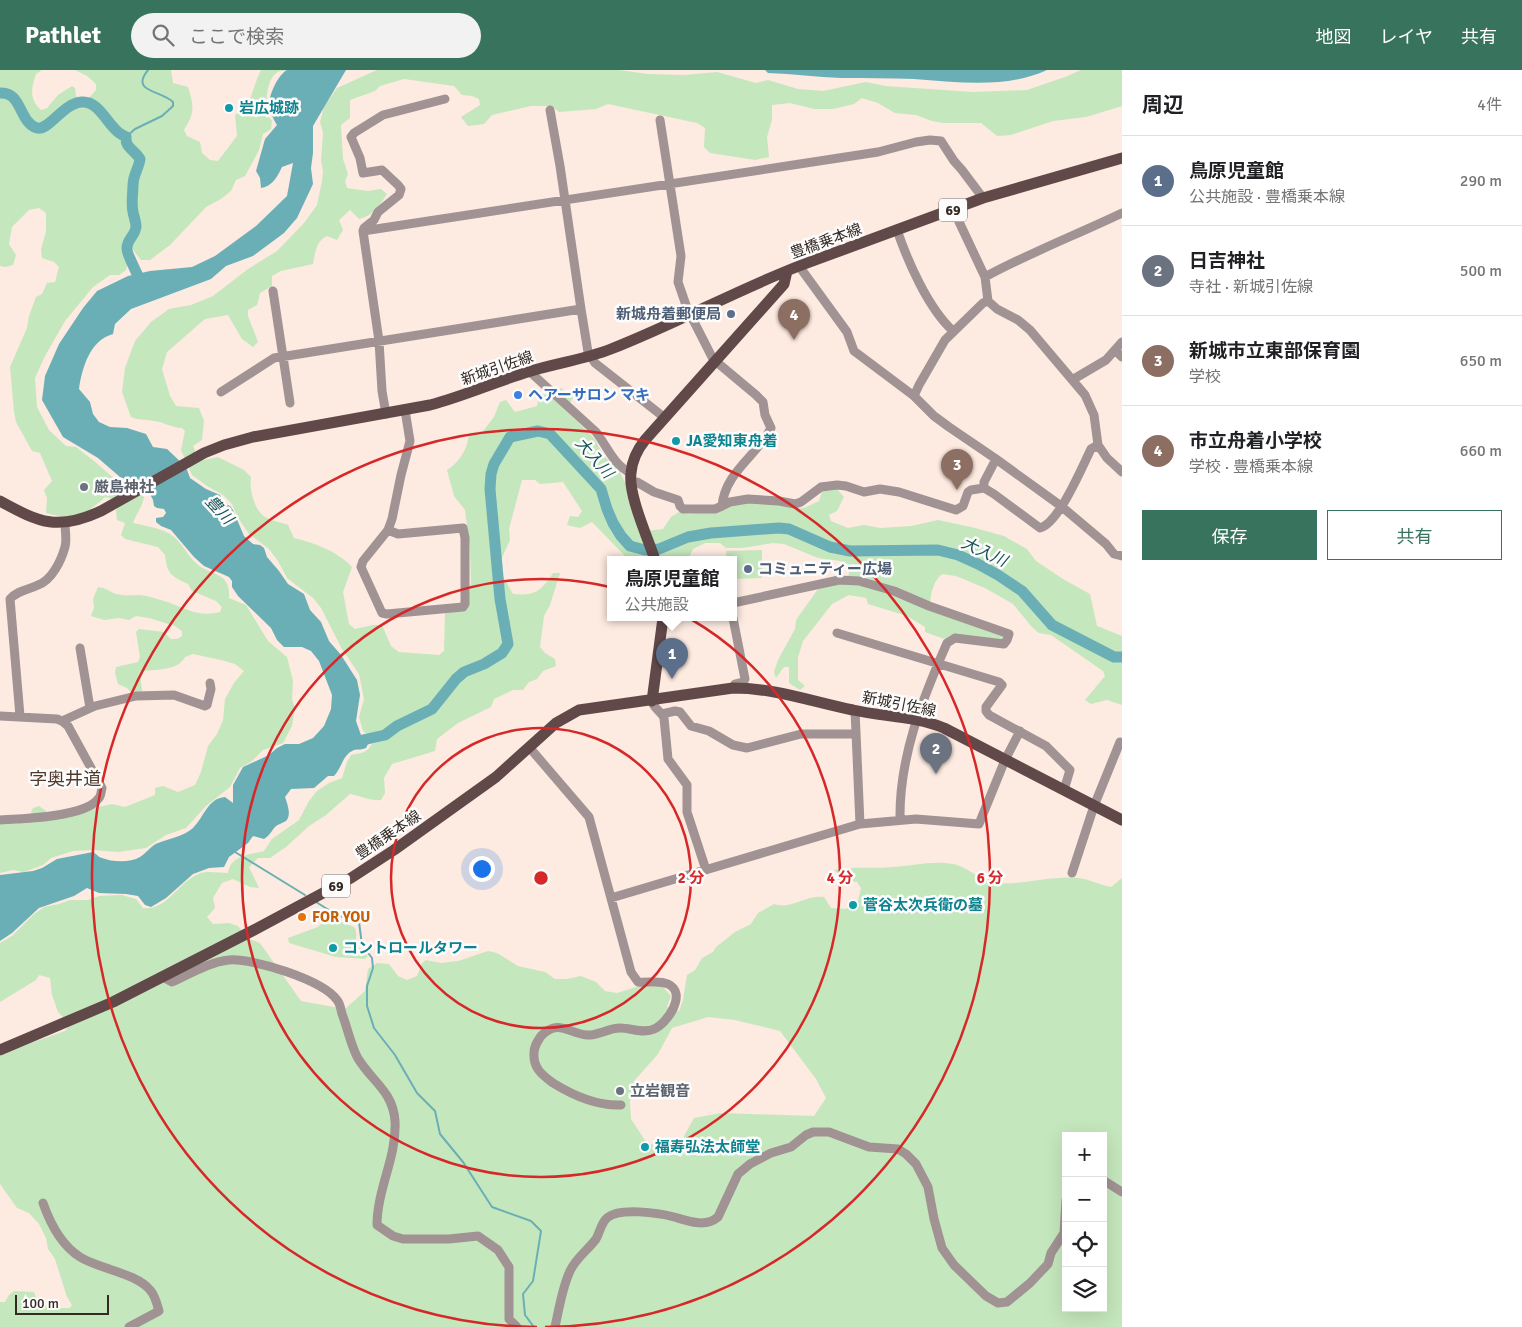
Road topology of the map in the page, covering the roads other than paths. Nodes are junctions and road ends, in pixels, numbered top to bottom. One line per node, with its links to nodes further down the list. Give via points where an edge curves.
1 (445, 99): 11 (street, via 383,114 351,137 363,173 382,170 401,189 399,195 378,212)
2 (550, 110): 7 (street)
3 (660, 120): 5 (street)
4 (1122, 158): 6 (main road, 豊橋乗本線 / 69)
5 (670, 184): 6 (street, via 937,140 941,141); 7 (street); 18 (street, via 681,256 678,282)
6 (983, 198): 8 (main road, 豊橋乗本線 / 69)
7 (564, 200): 11 (street); 17 (street)
8 (953, 210): 10 (main road, 豊橋乗本線 / 69); 14 (street)
9 (1122, 213): 14 (street)
10 (897, 230): 12 (main road, 豊橋乗本線 / 69); 19 (street, via 922,286)
11 (363, 231): 20 (street)
12 (800, 266): 13 (main road, 豊橋乗本線 / 69); 30 (street, via 847,332 854,351)
13 (787, 271): 18 (main road, 新城引佐線); 26 (main road, 豊橋乗本線, via 784,284)
14 (985, 277): 16 (street)
15 (273, 291): 24 (street)
16 (988, 301): 19 (street); 28 (street, via 1030,330)
17 (581, 309): 20 (street); 23 (street)
18 (690, 316): 23 (main road, 新城引佐線, via 609,350); 26 (street)
19 (953, 331): 30 (street, via 935,355)
20 (379, 341): 24 (street); 33 (street)
21 (1122, 342): 22 (street)
22 (1115, 350): 25 (street); 28 (street, via 1106,360)
23 (589, 355): 27 (main road, 新城引佐線); 34 (street)
24 (282, 357): 29 (street, via 274,358); 31 (street)
25 (1122, 357)
26 (715, 362): 34 (main road, 豊橋乗本線); 41 (street, via 763,402 771,428 732,477)
27 (529, 371): 32 (main road, 新城引佐線, via 449,400); 38 (street, via 596,432)
28 (1072, 380): 35 (street, via 1091,404)
29 (222, 392)
30 (914, 396): 36 (street, via 942,421)
31 (290, 403)
32 (405, 410): 33 (main road, 新城引佐線); 44 (street, via 410,441)
33 (386, 414): 43 (main road, 新城引佐線, via 224,445 101,511)
34 (665, 418): 38 (main road, 豊橋乗本線, via 639,448 633,460)
35 (1098, 445): 37 (street); 42 (street, via 1091,449)
36 (996, 459): 39 (street); 42 (street)
37 (1122, 472)
38 (631, 477): 41 (street, via 654,492 678,500 683,509 715,510); 45 (main road, via 633,495)
39 (984, 488): 41 (street, via 968,492 963,506 956,510 888,490 864,492 837,485 821,487 795,504 748,499); 42 (street, via 1040,528)
40 (0, 501): 43 (main road, via 33,518)
41 (722, 506)
42 (1061, 506): 46 (street, via 1114,554)
43 (65, 523): 60 (street, via 66,546 49,578 41,585 15,593 10,599)
44 (388, 530): 44 (street, via 361,568 382,613 463,607 463,528 398,534)
45 (654, 556)
46 (1122, 556)
47 (737, 602): 52 (street, via 839,580 859,581 1010,634 1004,644 955,638 947,643)
48 (663, 621): 55 (main road)
49 (734, 621): 54 (street, via 744,678)
50 (837, 633): 52 (street)
51 (80, 648): 56 (street)
52 (938, 664): 61 (street); 63 (street, via 999,682 1002,685 986,711)
53 (210, 683): 56 (street, via 205,706 168,694 136,696)
54 (733, 688): 55 (main road, 新城引佐線); 57 (main road, 新城引佐線, via 774,691)
55 (652, 700): 58 (street, via 652,705); 66 (main road, 豊橋乗本線 / 69, via 579,710 556,723)
56 (90, 708): 62 (street)
57 (855, 710): 61 (main road, 新城引佐線); 64 (street)
58 (662, 714): 64 (street, via 680,712 691,726 747,748 801,734); 74 (street, via 668,759 687,785 687,812)
59 (0, 716): 60 (street)
60 (20, 716): 62 (street)
61 (916, 719): 67 (main road, 新城引佐線, via 944,728); 71 (street, via 899,795)
62 (60, 720): 70 (street, via 68,726 97,778 102,788 100,798 92,805 64,814)
63 (1020, 731): 67 (street); 68 (street, via 1046,746 1070,770)
64 (855, 734): 73 (street)
65 (1120, 742): 69 (street)
66 (529, 747): 76 (street, via 589,817); 77 (main road, 豊橋乗本線 / 69, via 496,777 373,864)
67 (1005, 760): 68 (main road, 新城引佐線); 71 (street, via 979,824)
68 (1064, 790): 69 (main road, 新城引佐線)
69 (1094, 806): 72 (main road, 新城引佐線); 75 (street)
70 (0, 820)
71 (900, 820): 73 (street)
72 (1122, 820)
73 (860, 824): 74 (street)
74 (706, 870): 76 (street)
75 (1072, 872)
76 (611, 898): 79 (street, via 634,978 638,982 668,984 674,988 675,1003 661,1025 647,1031 618,1028 588,1036 564,1028 546,1031 534,1048 534,1060 538,1071 568,1091 598,1104)
77 (162, 976): 78 (main road, 豊橋乗本線 / 69, via 113,1002); 85 (street, via 172,982 208,966 229,960 245,961 286,972 329,992 338,1000 358,1060 384,1090 395,1119 395,1145 377,1210 377,1225 403,1239 478,1236 498,1250 509,1267 509,1319)
78 (0, 1050)
79 (621, 1105)
80 (1107, 1183): 81 (street)
81 (1122, 1192)
82 (43, 1203): 84 (street, via 59,1235 80,1257 132,1278 150,1290 159,1311)
83 (1065, 1222): 86 (street, via 1064,1233 1048,1264 1007,1302 998,1303 960,1272 942,1248 928,1186 916,1164 906,1154 893,1148 870,1148 829,1132 813,1132 791,1147 750,1164 738,1174 718,1217 712,1222 700,1223 638,1212 608,1217 597,1238 570,1271)
84 (129, 1327)
85 (517, 1327)
86 (555, 1327)

